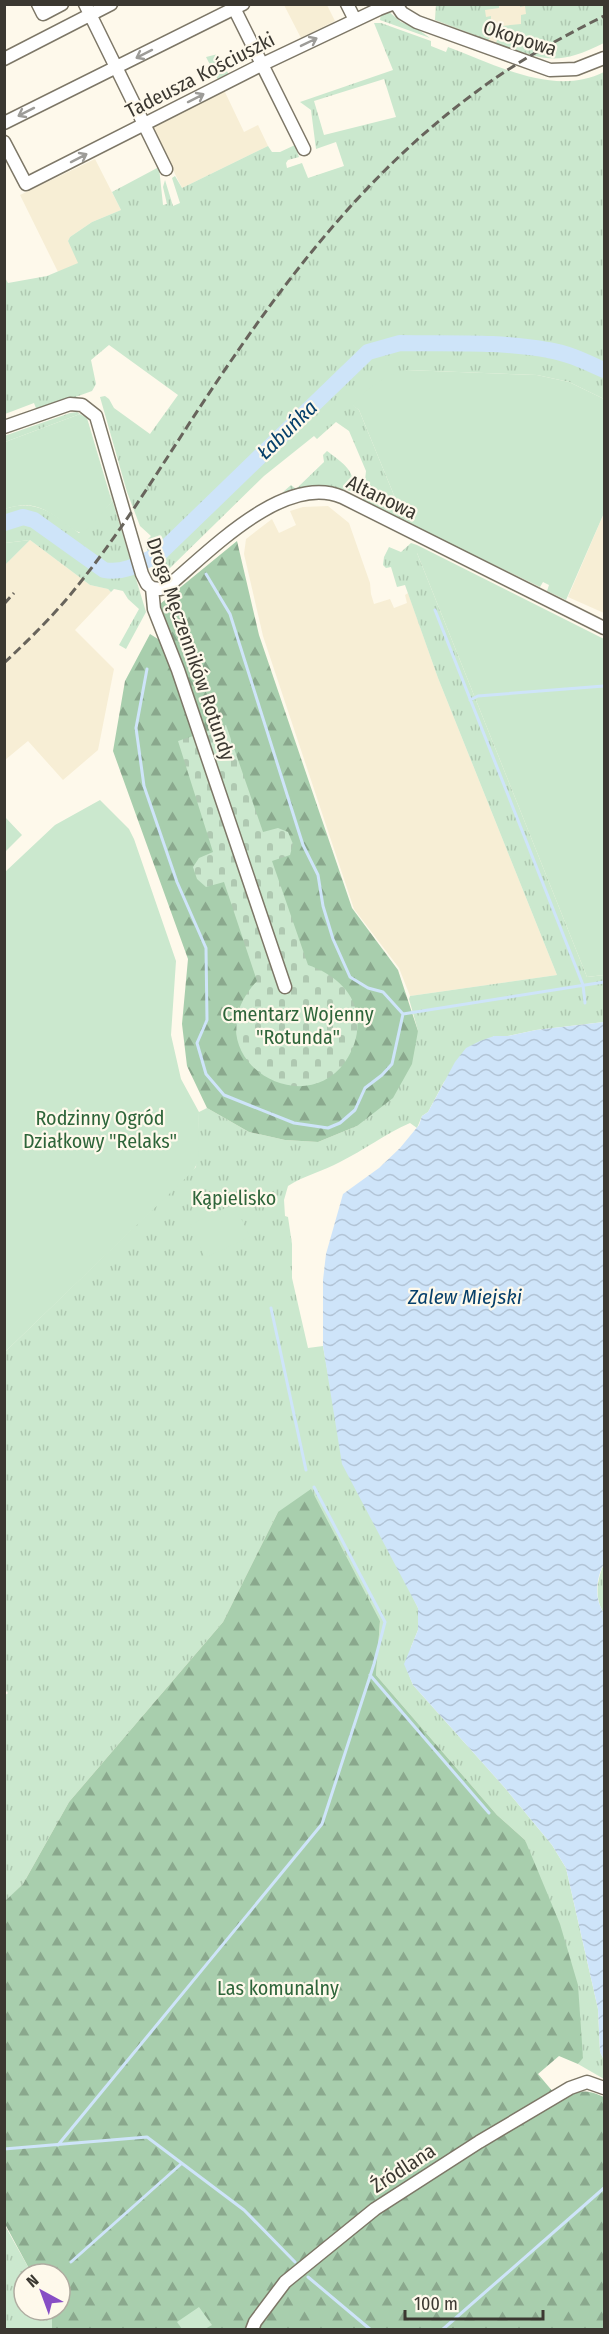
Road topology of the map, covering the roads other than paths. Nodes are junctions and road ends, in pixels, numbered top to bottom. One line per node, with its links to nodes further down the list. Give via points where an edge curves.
1 (38, 4): 2 (street, via 43,14)
2 (62, 4)
3 (111, 4): 7 (street)
4 (347, 4): 8 (street)
5 (394, 4): 8 (street, Tadeusza Kościuszki); 9 (street, Okopowa, via 417,22 544,68 576,69)
6 (236, 6): 11 (street); 12 (street, one-way to 12)
7 (89, 13): 10 (street); 12 (street)
8 (355, 20): 11 (street, Tadeusza Kościuszki, one-way to 8)
9 (604, 58)
10 (4, 59)
11 (263, 64): 14 (street, Tadeusza Kościuszki, one-way to 11); 16 (street)
12 (116, 68): 13 (street, one-way to 13); 14 (street)
13 (4, 123)
14 (144, 125): 15 (street, Tadeusza Kościuszki, one-way to 14, via 26,184); 17 (street)
15 (4, 142)
16 (304, 149)
17 (166, 169)
18 (4, 428): 19 (street, Droga Męczenników Rotundy, via 70,404 82,405 96,416 142,574)
19 (152, 588): 20 (street, Altanowa, via 167,587 262,509 324,492 342,497); 21 (street, Droga Męczenników Rotundy, via 154,609 178,669)
20 (604, 628)
21 (285, 987)
22 (604, 2088): 23 (street, Źródlana, via 587,2082 570,2088 375,2210 285,2282)
23 (252, 2330)

